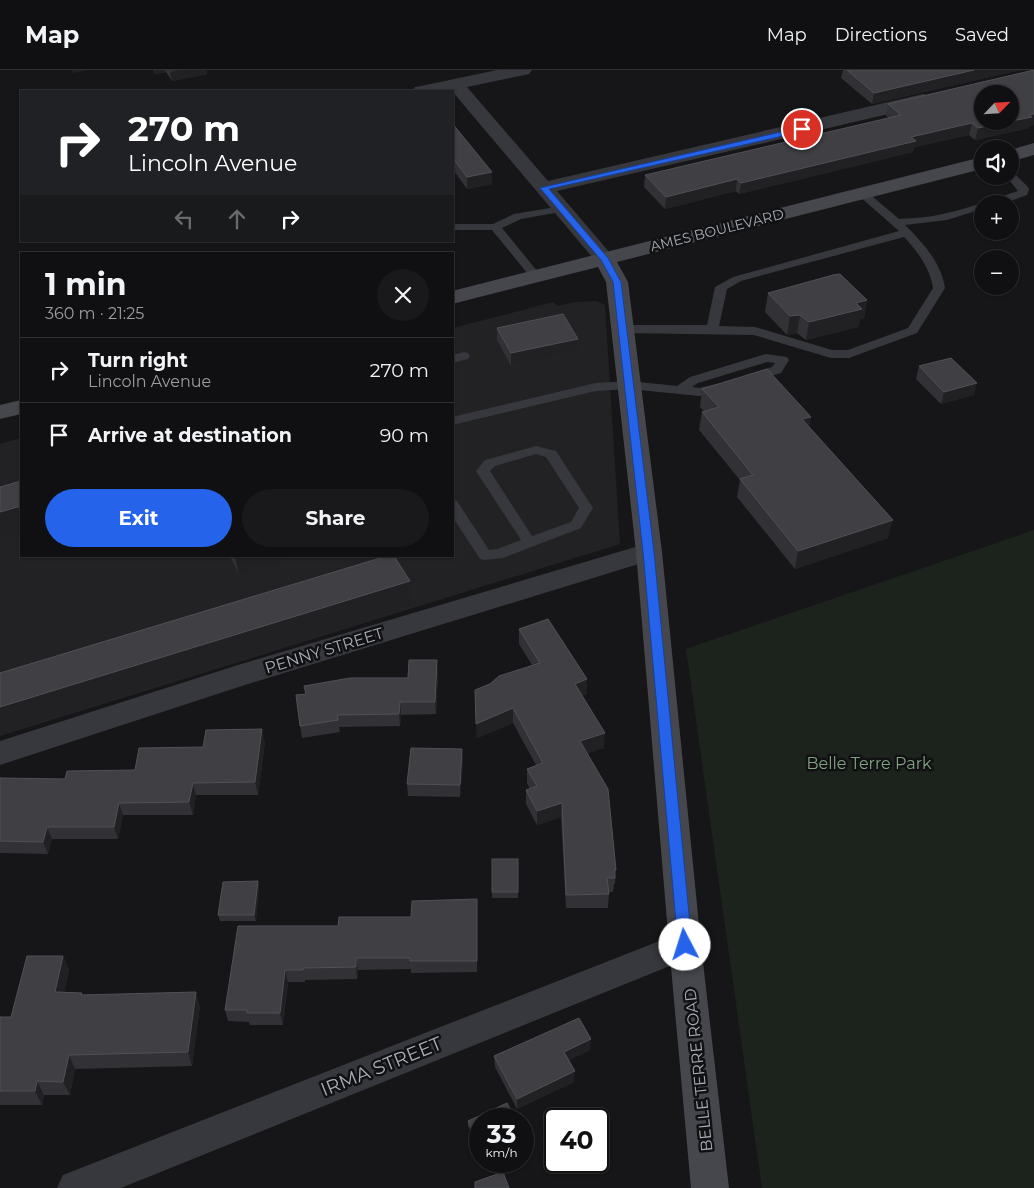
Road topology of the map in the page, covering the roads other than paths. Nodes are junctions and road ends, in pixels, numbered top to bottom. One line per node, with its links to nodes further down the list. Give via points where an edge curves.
1 (523, 70): 2 (street)
2 (456, 84): 3 (street); 9 (street, BELLE TERRE ROAD)
3 (426, 90)
4 (941, 96): 9 (street)
5 (1034, 150): 6 (street)
6 (1019, 154)
7 (974, 165): 10 (street, AMES BOULEVARD)
8 (1019, 184): 11 (lane, via 1024,189)
9 (544, 188): 13 (street, BELLE TERRE ROAD)
10 (862, 193): 14 (lane); 18 (street, AMES BOULEVARD)
11 (1017, 195)
12 (974, 209): 14 (lane, via 947,217)
13 (562, 210): 16 (lane, via 518,216); 18 (street, BELLE TERRE ROAD)
14 (897, 223): 17 (lane)
15 (454, 227): 16 (lane)
16 (495, 227): 19 (lane)
17 (906, 232): 22 (lane, via 737,279 721,287); 23 (lane, via 938,276 939,288 913,330 849,354 831,354)
18 (605, 260): 19 (street, AMES BOULEVARD); 21 (street, BELLE TERRE ROAD, via 617,282)
19 (536, 277): 20 (street, AMES BOULEVARD)
20 (454, 298)
21 (622, 329): 22 (lane); 25 (street, BELLE TERRE ROAD)
22 (712, 329): 23 (lane, via 755,331)
23 (816, 349): 24 (lane)
24 (783, 360): 26 (lane, via 766,358 694,380); 26 (lane, via 777,370 736,383 699,392)
25 (629, 385): 26 (lane); 29 (lane, via 596,387); 32 (street, BELLE TERRE ROAD)
26 (680, 389)
27 (20, 407): 28 (street)
28 (0, 412)
29 (454, 421)
30 (454, 507): 31 (lane, via 485,555 498,554)
31 (529, 542): 31 (lane, via 483,471 490,463 536,450 552,454 586,508 576,525)
32 (649, 552): 33 (street, PENNY STREET, via 238,676); 34 (street, BELLE TERRE ROAD)
33 (0, 753)
34 (685, 945): 35 (street, IRMA STREET); 36 (street, BELLE TERRE ROAD)
35 (76, 1188)
36 (710, 1188)

